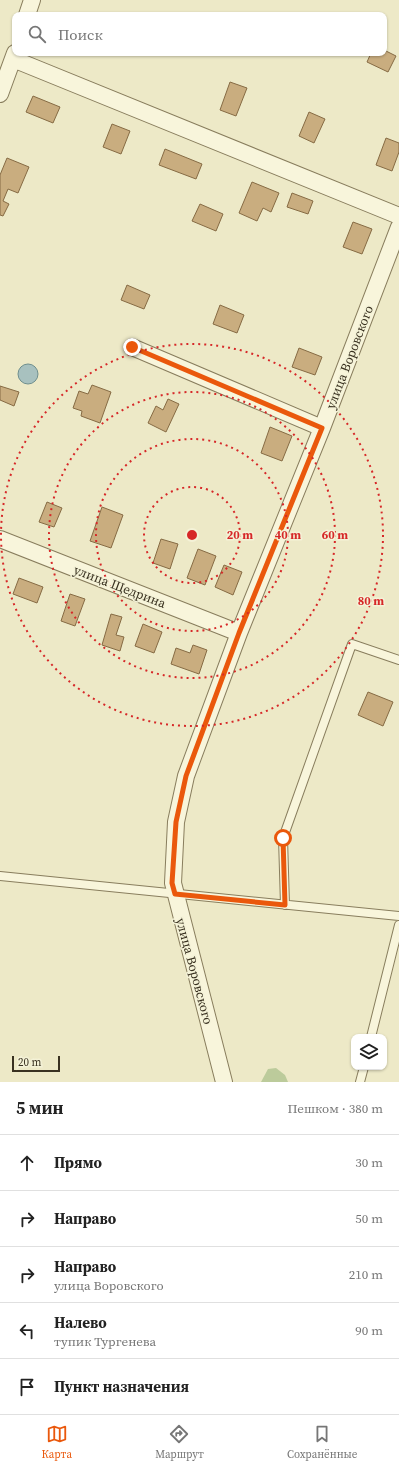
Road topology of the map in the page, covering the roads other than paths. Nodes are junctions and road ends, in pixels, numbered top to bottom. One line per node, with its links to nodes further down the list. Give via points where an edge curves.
1 (32, 0): 2 (street)
2 (28, 12)
3 (14, 56): 4 (street); 5 (street)
4 (0, 94)
5 (399, 216)
6 (399, 228): 8 (street, улица Воровского)
7 (132, 347): 8 (street)
8 (322, 428): 10 (street, улица Воровского)
9 (0, 539): 10 (street, улица Щедрина)
10 (239, 633): 13 (street, улица Воровского, via 186,776 176,822 172,883)
11 (399, 660): 14 (lane, via 352,644 283,838)
12 (0, 876): 13 (lane)
13 (175, 894): 14 (lane); 19 (street, улица Воровского)
14 (285, 905): 15 (lane)
15 (399, 916)
16 (399, 924): 17 (lane)
17 (372, 1034)
18 (363, 1070): 20 (lane)
19 (224, 1082)
20 (360, 1082)

